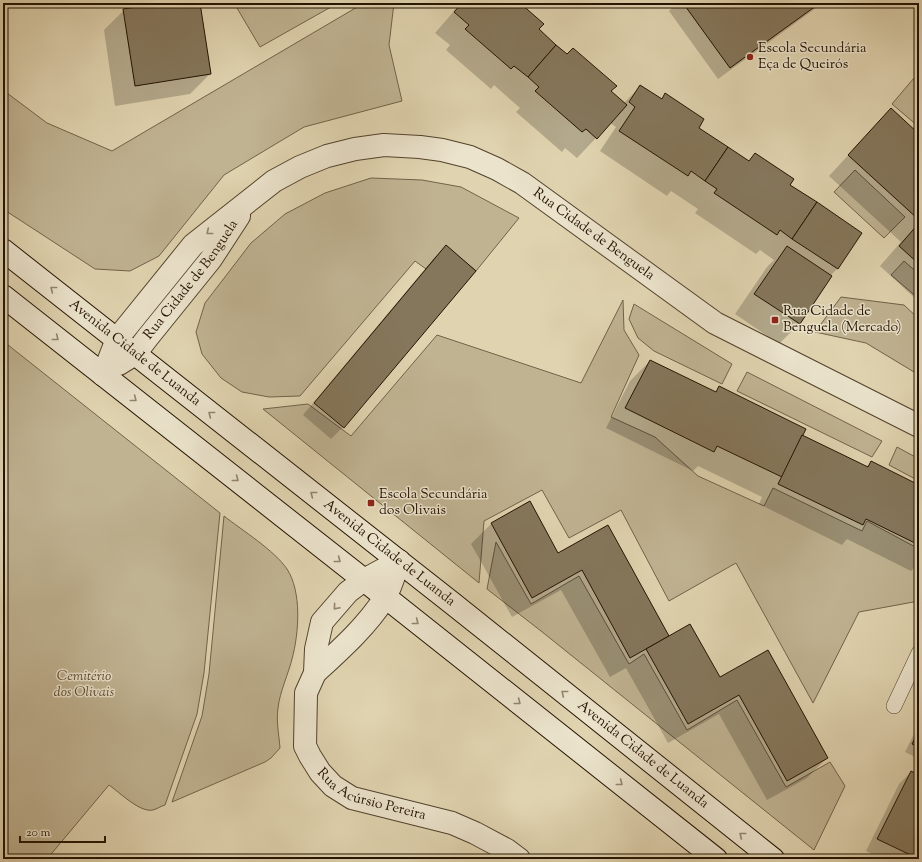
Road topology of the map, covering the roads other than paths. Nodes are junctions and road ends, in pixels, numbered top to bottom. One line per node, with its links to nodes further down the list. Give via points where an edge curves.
1 (250, 199): 4 (main road, Rua Cidade de Benguela, one-way to 4, via 193,245); 5 (main road, Rua Cidade de Benguela, via 211,259); 7 (main road, Rua Cidade de Benguela, via 274,181 300,167 327,156 355,149 384,145 420,147 470,157 522,183 715,323)
2 (3, 250): 4 (main road, Avenida Cidade de Luanda, one-way to 2)
3 (3, 296): 6 (main road, one-way to 6)
4 (117, 339): 5 (main road, Avenida Cidade de Luanda); 6 (main road, Rua Cidade de Benguela)
5 (134, 354): 6 (main road, Rua Cidade de Benguela); 8 (main road, Avenida Cidade de Luanda, one-way to 5)
6 (103, 375): 9 (main road, one-way to 9)
7 (919, 426)
8 (399, 561): 9 (main road, Rua Acúrsio Pereira); 10 (main road, Rua Acúrsio Pereira); 16 (main road, Avenida Cidade de Luanda, one-way to 8)
9 (364, 580): 10 (main road); 12 (main road, Rua Acúrsio Pereira, one-way to 12, via 348,592 322,622 316,649)
10 (385, 598): 12 (main road, Rua Acúrsio Pereira, via 346,645); 15 (main road, one-way to 15)
11 (919, 654): 13 (lane)
12 (315, 673): 14 (main road, Rua Acúrsio Pereira, via 306,693 305,746 320,772 333,786 352,798 452,823 507,850)
13 (894, 706)
14 (519, 859)
15 (716, 859)
16 (773, 859)

